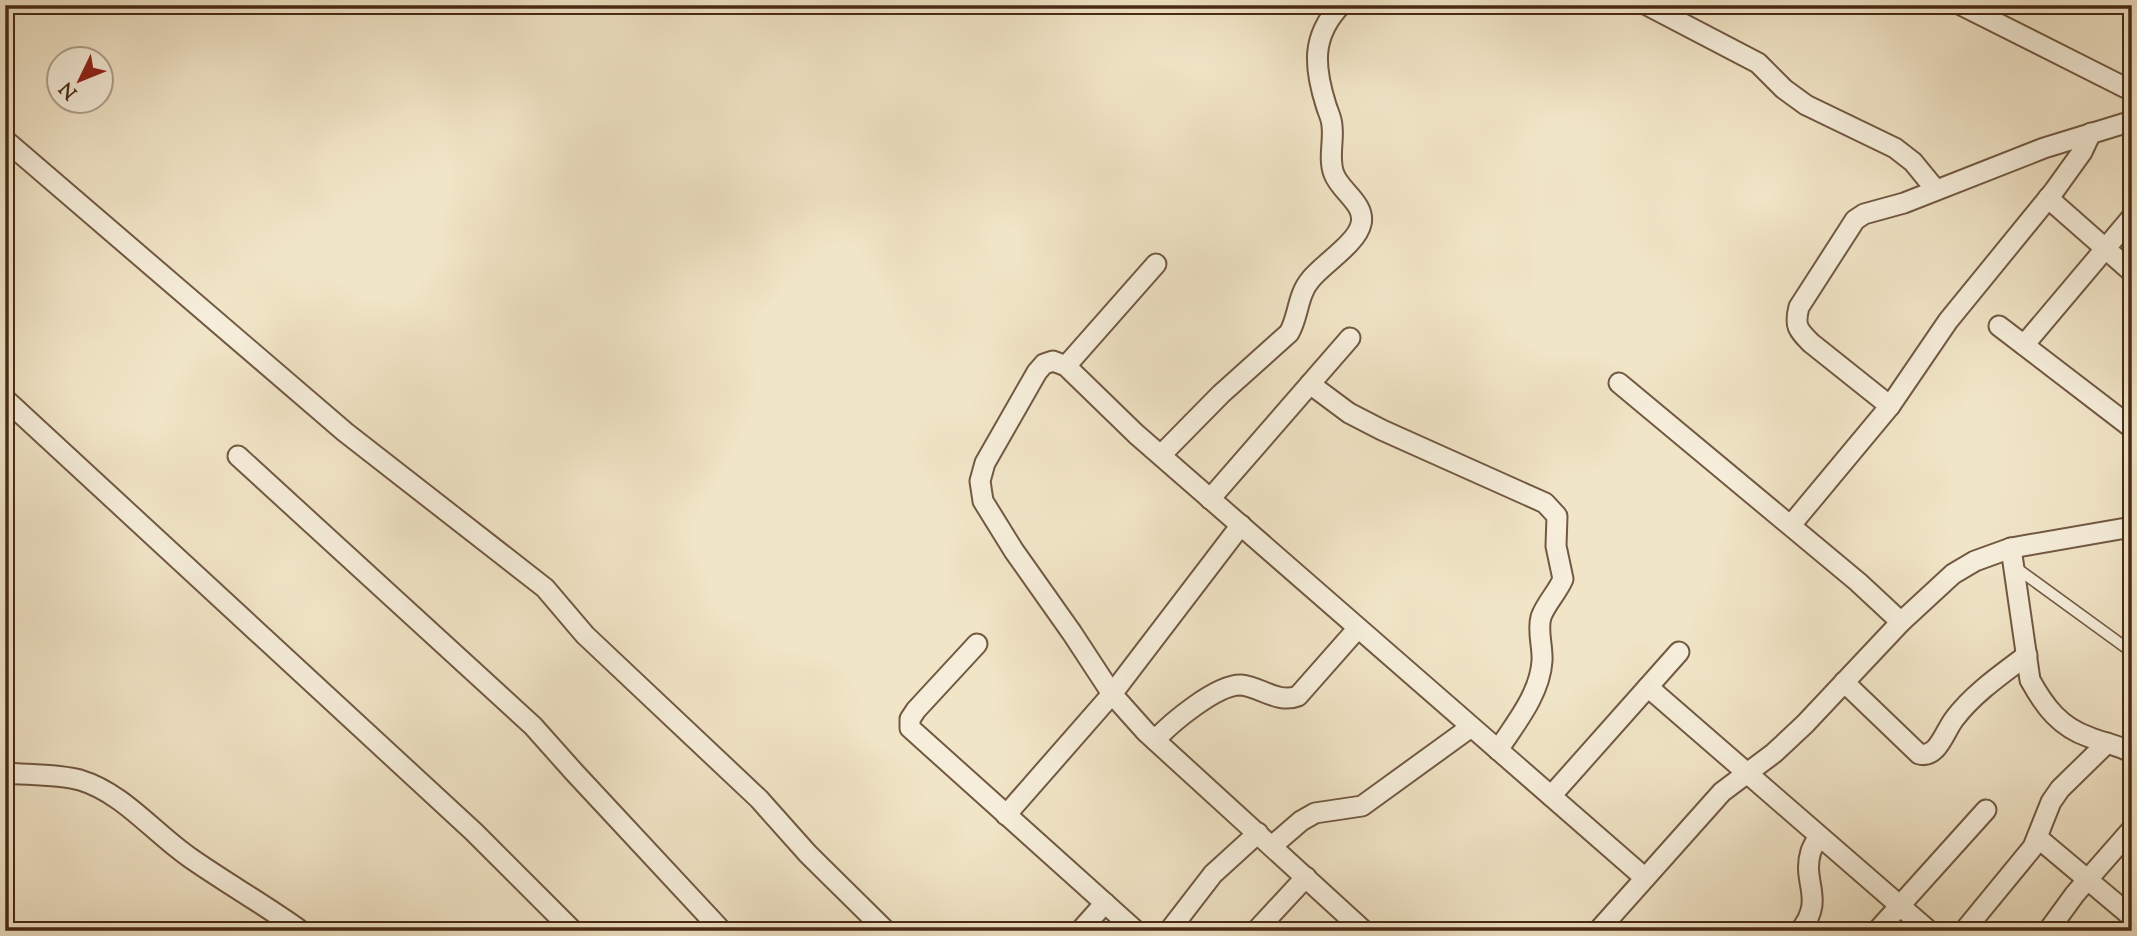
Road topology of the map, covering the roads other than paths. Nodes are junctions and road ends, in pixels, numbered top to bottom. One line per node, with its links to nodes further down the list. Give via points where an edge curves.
1 (1341, 5): 23 (street, via 1318,44 1316,60 1332,123 1332,171 1361,211 1362,223 1303,291 1289,333)
2 (1647, 5): 8 (street, via 1758,63 1806,106 1895,148)
3 (1961, 5): 4 (street)
4 (2132, 91)
5 (2132, 121): 6 (street)
6 (2091, 133): 8 (street); 9 (street)
7 (5, 140): 63 (street, via 345,432 545,588 585,635 759,799)
8 (1936, 190): 21 (street, via 1855,220 1795,320 1811,343)
9 (2048, 198): 11 (street); 21 (street, via 1948,321)
10 (2132, 217): 11 (street)
11 (2104, 248): 13 (street); 16 (street)
12 (1156, 264): 17 (street)
13 (2132, 272)
14 (1999, 326): 16 (street)
15 (1350, 338): 19 (street)
16 (2024, 345): 22 (street)
17 (1066, 366): 23 (street); 38 (street, via 1053,361 1037,372 985,463 980,481 983,501)
18 (1619, 383): 27 (street)
19 (1310, 384): 25 (street); 42 (street, via 1349,413 1545,503 1557,516 1556,546 1563,579 1542,616 1538,681)
20 (5, 399): 61 (street, via 474,832)
21 (1890, 406): 27 (street)
22 (2132, 428)
23 (1161, 455): 25 (street)
24 (238, 456): 62 (street, via 533,726)
25 (1210, 499): 26 (street)
26 (1241, 525): 31 (street); 38 (street)
27 (1791, 525): 30 (street)
28 (2132, 527): 29 (street)
29 (2012, 557): 30 (street, via 1975,561 1953,574); 33 (lane); 35 (street)
30 (1901, 622): 36 (street)
31 (1358, 628): 39 (street); 40 (street, via 1298,696 1289,699 1241,685 1231,687 1182,714)
32 (977, 644): 48 (street, via 916,710 910,728)
33 (2132, 648)
34 (1679, 652): 37 (street)
35 (2026, 655): 36 (street, via 1955,717 1937,747 1925,756); 41 (street, via 2030,680 2051,713 2076,732)
36 (1844, 682): 45 (street, via 1782,746)
37 (1648, 687): 45 (street); 46 (street)
38 (1112, 694): 40 (street); 48 (street)
39 (1471, 727): 42 (street); 52 (street, via 1362,806 1315,813)
40 (1155, 740): 52 (street)
41 (2107, 743): 43 (street); 51 (street, via 2060,789)
42 (1498, 750): 46 (street)
43 (2132, 752)
44 (5, 773): 60 (street, via 79,780 102,789 189,857)
45 (1745, 773): 50 (street); 54 (street, via 1722,792)
46 (1551, 796): 54 (street)
47 (1986, 810): 57 (street)
48 (1006, 815): 56 (street)
49 (2132, 829): 55 (street)
50 (1818, 836): 57 (street); 69 (street, via 1809,864 1812,910)
51 (2038, 838): 55 (street); 72 (street)
52 (1265, 840): 53 (street); 66 (street, via 1213,874)
53 (1306, 877): 59 (street); 67 (street)
54 (1645, 878): 68 (street)
55 (2088, 880): 58 (street); 73 (street)
56 (1105, 903): 64 (street); 65 (street)
57 (1900, 905): 70 (street); 71 (street)
58 (2132, 917)
59 (1352, 927)
60 (301, 931)
61 (573, 931)
62 (722, 931)
63 (886, 931)
64 (1080, 931)
65 (1136, 931)
66 (1169, 931)
67 (1256, 931)
68 (1598, 931)
69 (1800, 931)
70 (1877, 931)
71 (1929, 931)
72 (1964, 931)
73 (2048, 931)

